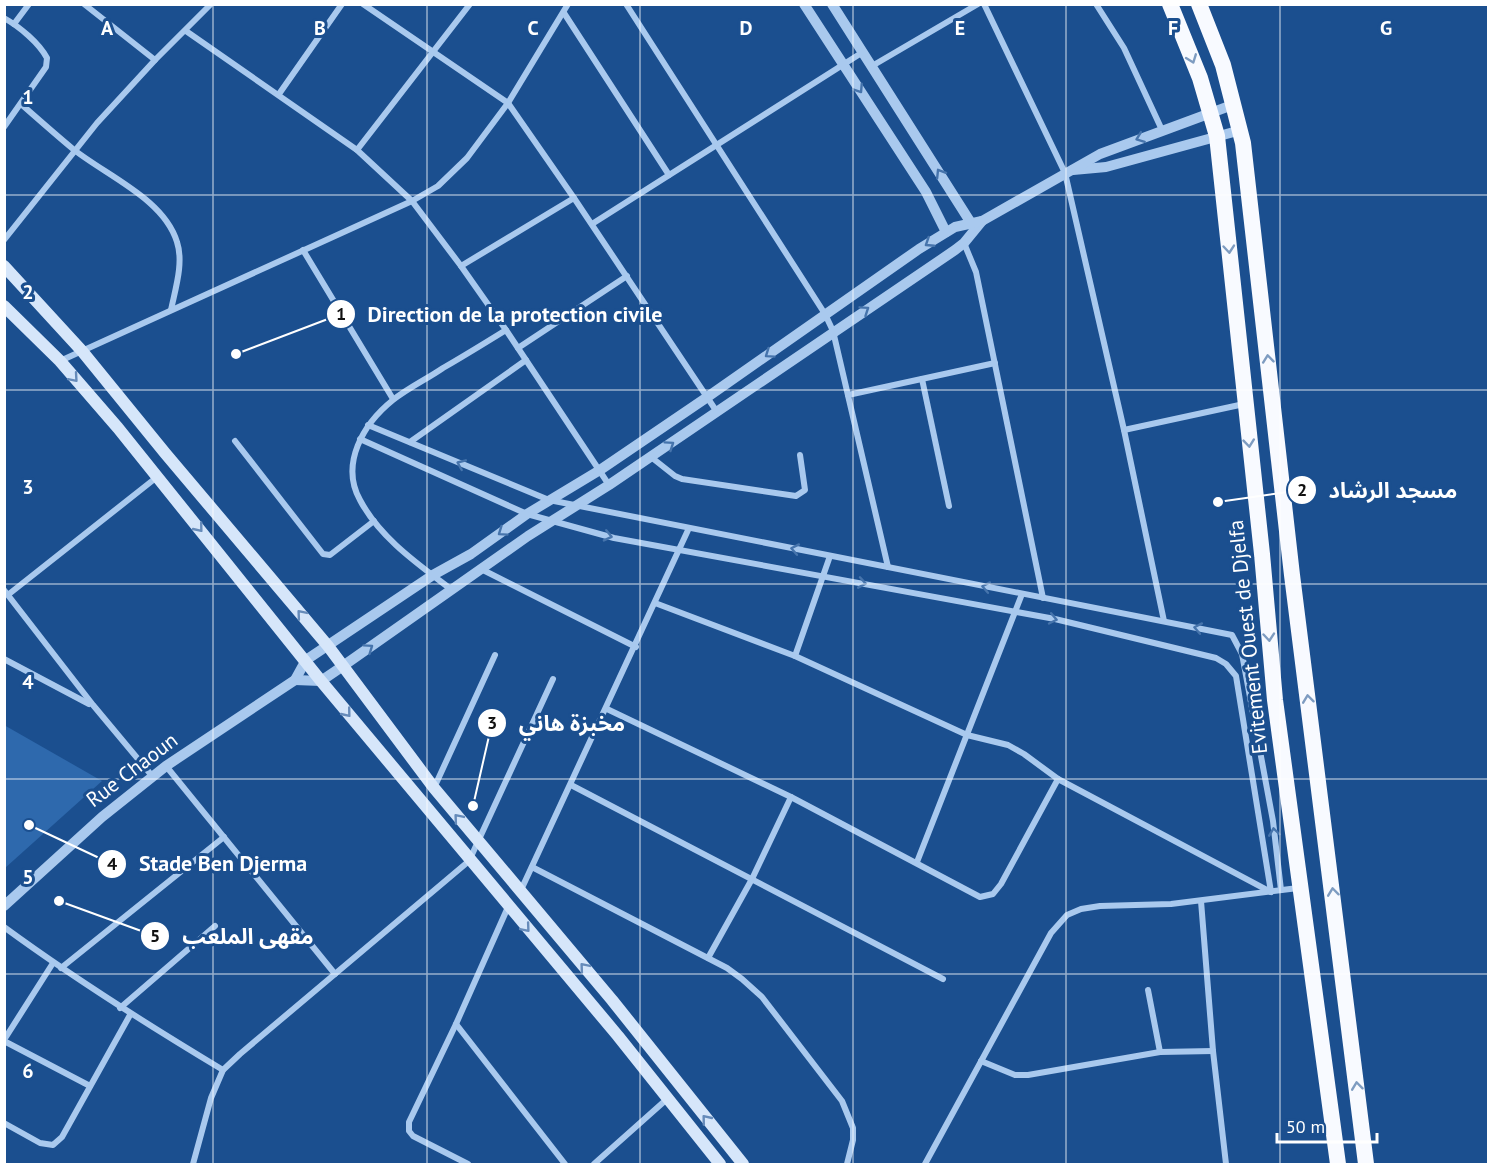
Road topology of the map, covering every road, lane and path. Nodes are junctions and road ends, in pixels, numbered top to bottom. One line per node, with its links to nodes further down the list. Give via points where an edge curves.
1 (29, 4): 18 (street)
2 (84, 4): 22 (street)
3 (342, 4): 25 (street)
4 (363, 4): 21 (street)
5 (470, 4): 21 (street)
6 (568, 4): 16 (street)
7 (626, 4): 34 (street)
8 (804, 4): 23 (street)
9 (832, 4): 20 (street)
10 (978, 4): 24 (street)
11 (984, 4): 37 (street)
12 (1096, 4): 31 (street, via 1125,48)
13 (1170, 4): 29 (highway, Evitement Ouest de Djelfa, one-way to 29)
14 (1199, 4): 28 (highway)
15 (210, 5): 19 (street)
16 (564, 13): 26 (street); 38 (street)
17 (4, 18): 18 (street)
18 (14, 24): 27 (street, via 47,58 46,67)
19 (186, 31): 22 (street); 25 (street)
20 (863, 52): 23 (street); 24 (street)
21 (434, 53): 26 (street); 36 (street)
22 (155, 60): 35 (street)
23 (843, 65): 34 (street); 43 (street, one-way to 43, via 926,192)
24 (872, 66): 41 (street, one-way to 24)
25 (279, 94): 36 (street)
26 (508, 103): 39 (street); 40 (street, via 466,158 438,186)
27 (21, 104): 30 (street); 35 (street)
28 (1235, 104): 29 (street); 32 (highway)
29 (1210, 112): 31 (street); 33 (highway, Evitement Ouest de Djelfa)
30 (4, 127)
31 (1162, 130): 37 (street, one-way to 37, via 1100,154)
32 (1241, 130): 33 (street); 157 (highway, one-way to 32)
33 (1216, 136): 37 (street, via 1106,167); 64 (highway, Evitement Ouest de Djelfa, one-way to 64)
34 (716, 144): 38 (street); 52 (street)
35 (74, 150): 44 (street); 51 (street, via 153,205 170,224 178,244 179,269)
36 (357, 150): 40 (street)
37 (1069, 172): 41 (street); 67 (street)
38 (669, 176): 42 (street)
39 (574, 198): 42 (street); 48 (street)
40 (412, 201): 46 (street); 48 (street)
41 (976, 222): 43 (street); 45 (street)
42 (592, 224): 49 (street)
43 (946, 232): 52 (street, one-way to 52)
44 (4, 240)
45 (964, 243): 54 (street, one-way to 45); 59 (street, via 976,272)
46 (303, 250): 51 (street); 63 (street)
47 (4, 266): 56 (main road)
48 (462, 266): 53 (street)
49 (627, 276): 55 (street); 62 (street)
50 (4, 306): 58 (main road)
51 (171, 310): 56 (street)
52 (825, 314): 54 (street); 62 (street, one-way to 62)
53 (506, 330): 55 (street); 63 (street)
54 (833, 331): 61 (street); 65 (street)
55 (518, 348): 57 (street)
56 (82, 351): 58 (street); 96 (main road, one-way to 56)
57 (526, 360): 70 (street); 73 (street)
58 (60, 361): 74 (main road, one-way to 74)
59 (995, 363): 60 (street); 92 (street)
60 (922, 379): 61 (street); 78 (street)
61 (848, 395): 85 (street)
62 (706, 398): 65 (street); 73 (street)
63 (393, 399): 66 (street)
64 (1245, 404): 67 (street); 121 (highway, Evitement Ouest de Djelfa, one-way to 121, via 1275,700)
65 (718, 413): 72 (street, one-way to 65)
66 (368, 425): 68 (street); 70 (street)
67 (1124, 430): 95 (street)
68 (360, 439): 79 (street); 80 (street, via 352,460 352,480 359,500)
69 (236, 441): 80 (street, via 323,554 330,555)
70 (410, 442): 76 (street, one-way to 70)
71 (800, 456): 72 (street, via 805,490 796,496 682,479)
72 (651, 457): 75 (street)
73 (600, 470): 75 (street); 76 (street)
74 (157, 477): 90 (street); 101 (main road, one-way to 101)
75 (609, 485): 77 (street)
76 (549, 500): 77 (street); 79 (street)
77 (575, 506): 81 (street); 82 (street)
78 (949, 506)
79 (527, 514): 81 (street); 87 (street, one-way to 87, via 471,554)
80 (374, 521): 87 (street)
81 (551, 522): 83 (street, one-way to 83); 86 (street)
82 (689, 528): 83 (street); 84 (street, one-way to 82)
83 (679, 549): 88 (street); 93 (street)
84 (830, 556): 85 (street); 88 (street)
85 (888, 567): 91 (street, one-way to 85)
86 (480, 569): 89 (street); 97 (street)
87 (433, 575): 89 (street); 96 (street)
88 (823, 576): 94 (street, one-way to 94); 99 (street)
89 (452, 590): 102 (street, one-way to 89)
90 (7, 592): 106 (street)
91 (1022, 594): 92 (street); 94 (street)
92 (1043, 598): 95 (street)
93 (655, 603): 97 (street); 99 (street)
94 (1015, 612): 108 (street); 124 (street, one-way to 124, via 1216,658 1226,664 1236,676)
95 (1164, 621): 122 (street, one-way to 95, via 1273,821 1242,654 1232,634)
96 (328, 646): 101 (street); 102 (main road)
97 (636, 647): 107 (street)
98 (495, 655): 113 (street)
99 (795, 656): 108 (street)
100 (4, 659): 106 (street)
101 (306, 660): 104 (street, Rue Chaoun); 105 (main road)
102 (343, 666): 105 (street); 113 (main road)
103 (553, 679): 116 (street)
104 (295, 680): 105 (street); 109 (street, Rue Chaoun)
105 (321, 681): 117 (main road, one-way to 117)
106 (93, 705): 110 (street)
107 (607, 710): 112 (street); 114 (street)
108 (967, 735): 111 (street, via 1008,745); 118 (street)
109 (166, 766): 110 (street, Rue Chaoun); 115 (street)
110 (153, 777): 126 (street, Rue Chaoun)
111 (1058, 779): 118 (street, via 993,894 980,897); 124 (street)
112 (571, 784): 119 (street); 120 (street)
113 (434, 788): 116 (main road, one-way to 113)
114 (791, 796): 118 (street); 120 (street)
115 (224, 837): 132 (street); 133 (street)
116 (478, 842): 117 (street); 123 (main road)
117 (469, 861): 127 (main road); 133 (street)
118 (917, 862)
119 (532, 867): 123 (street); 130 (street)
120 (752, 879): 130 (street); 134 (street)
121 (1300, 888): 122 (street); 156 (highway, Evitement Ouest de Djelfa)
122 (1281, 890): 124 (street)
123 (521, 891): 152 (main road, one-way to 123)
124 (1271, 891): 125 (street)
125 (1201, 901): 140 (street); 142 (street, via 1100,906 1067,915 1051,933)
126 (4, 906)
127 (508, 907): 138 (street); 145 (main road, one-way to 145)
128 (215, 926): 136 (street)
129 (4, 927): 131 (street)
130 (708, 958): 153 (street, via 762,997 842,1101 853,1128)
131 (53, 963): 132 (street); 139 (street)
132 (61, 968): 136 (street)
133 (335, 974): 143 (street)
134 (943, 979)
135 (1148, 990): 141 (street)
136 (120, 1008): 137 (street)
137 (130, 1015): 143 (street); 144 (street)
138 (456, 1024): 148 (street, via 409,1122 409,1131); 149 (street)
139 (4, 1041): 144 (street)
140 (1214, 1051): 141 (street); 155 (street)
141 (1160, 1052): 142 (street, via 1028,1075 1015,1075)
142 (981, 1061): 154 (street)
143 (223, 1070): 147 (street)
144 (90, 1086): 146 (street, via 53,1146)
145 (667, 1099): 150 (street); 151 (main road)
146 (4, 1123)
147 (193, 1164)
148 (468, 1164)
149 (566, 1164)
150 (594, 1164)
151 (720, 1164)
152 (743, 1164)
153 (847, 1164)
154 (925, 1164)
155 (1226, 1164)
156 (1338, 1164)
157 (1366, 1164)

